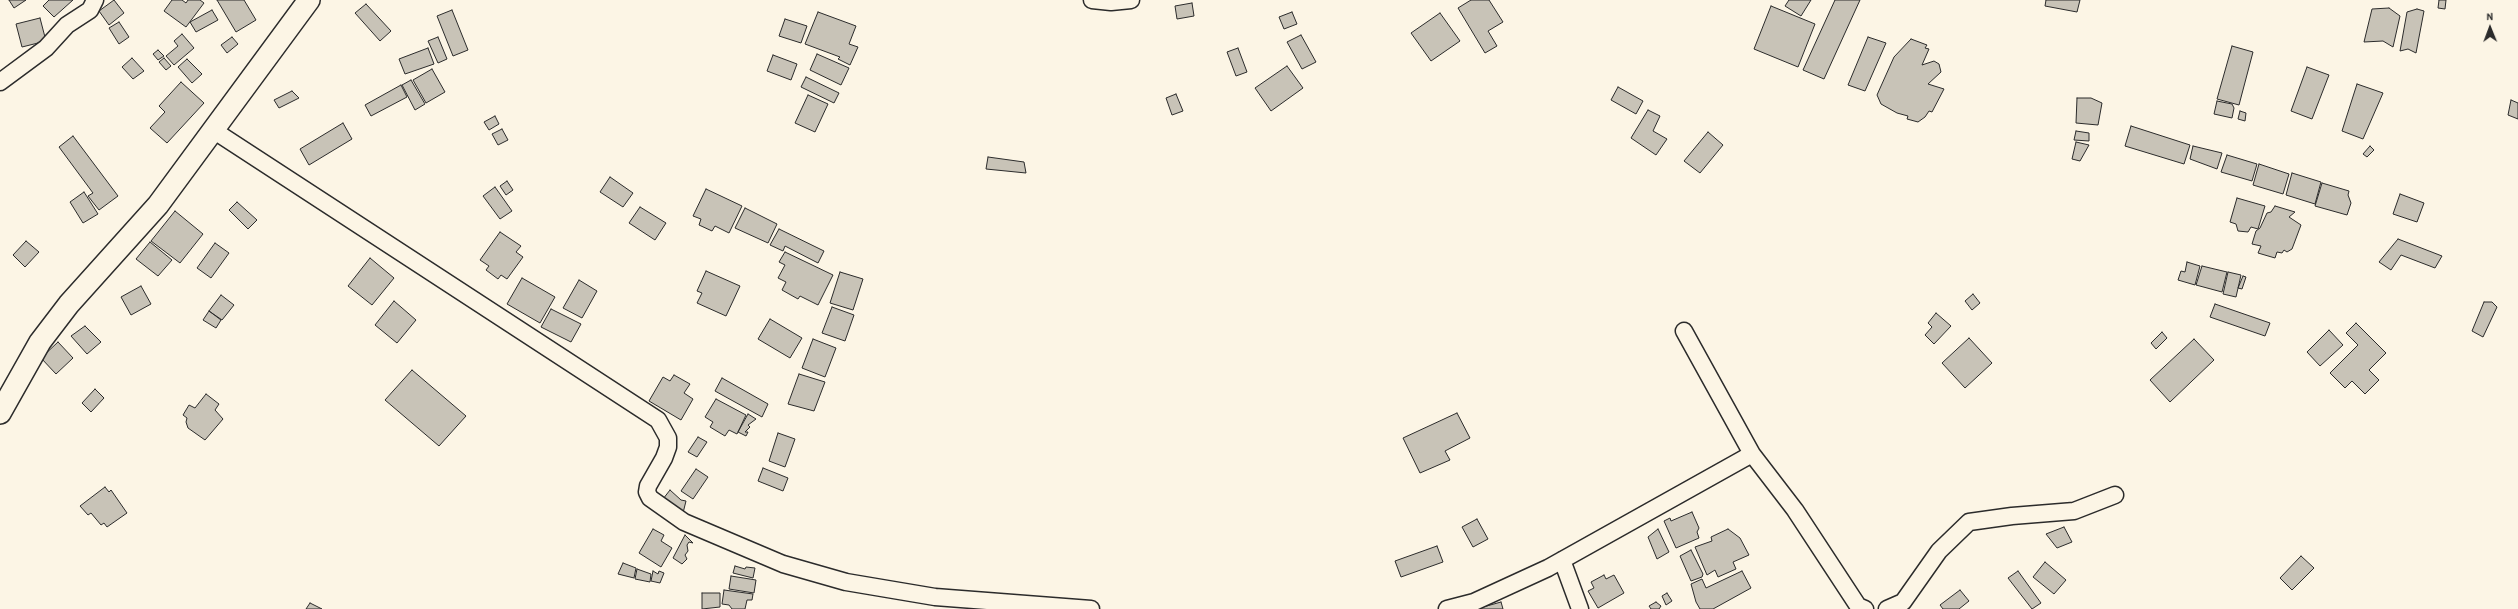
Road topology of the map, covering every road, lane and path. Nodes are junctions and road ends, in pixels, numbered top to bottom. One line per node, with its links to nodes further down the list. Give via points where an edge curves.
1 (95, 0): 5 (street, via 90,10 67,25 46,48)
2 (309, 0): 6 (street)
3 (1092, 0): 4 (street)
4 (1131, 0)
5 (0, 82)
6 (213, 130): 8 (street, via 158,205 69,304 40,342); 12 (street, via 658,420 668,438 668,447 647,492 650,498 684,522 783,564 846,582)
7 (1684, 331): 9 (street)
8 (0, 413)
9 (1752, 454): 11 (street); 16 (street, via 1795,510 1858,606)
10 (2115, 495): 17 (street, via 2074,512 1969,522 1939,551 1903,602)
11 (1562, 560): 14 (street, via 1474,602); 15 (street)
12 (1014, 607): 13 (street)
13 (1091, 609)
14 (1446, 609)
15 (1580, 609)
16 (1865, 609)
17 (1886, 609)

